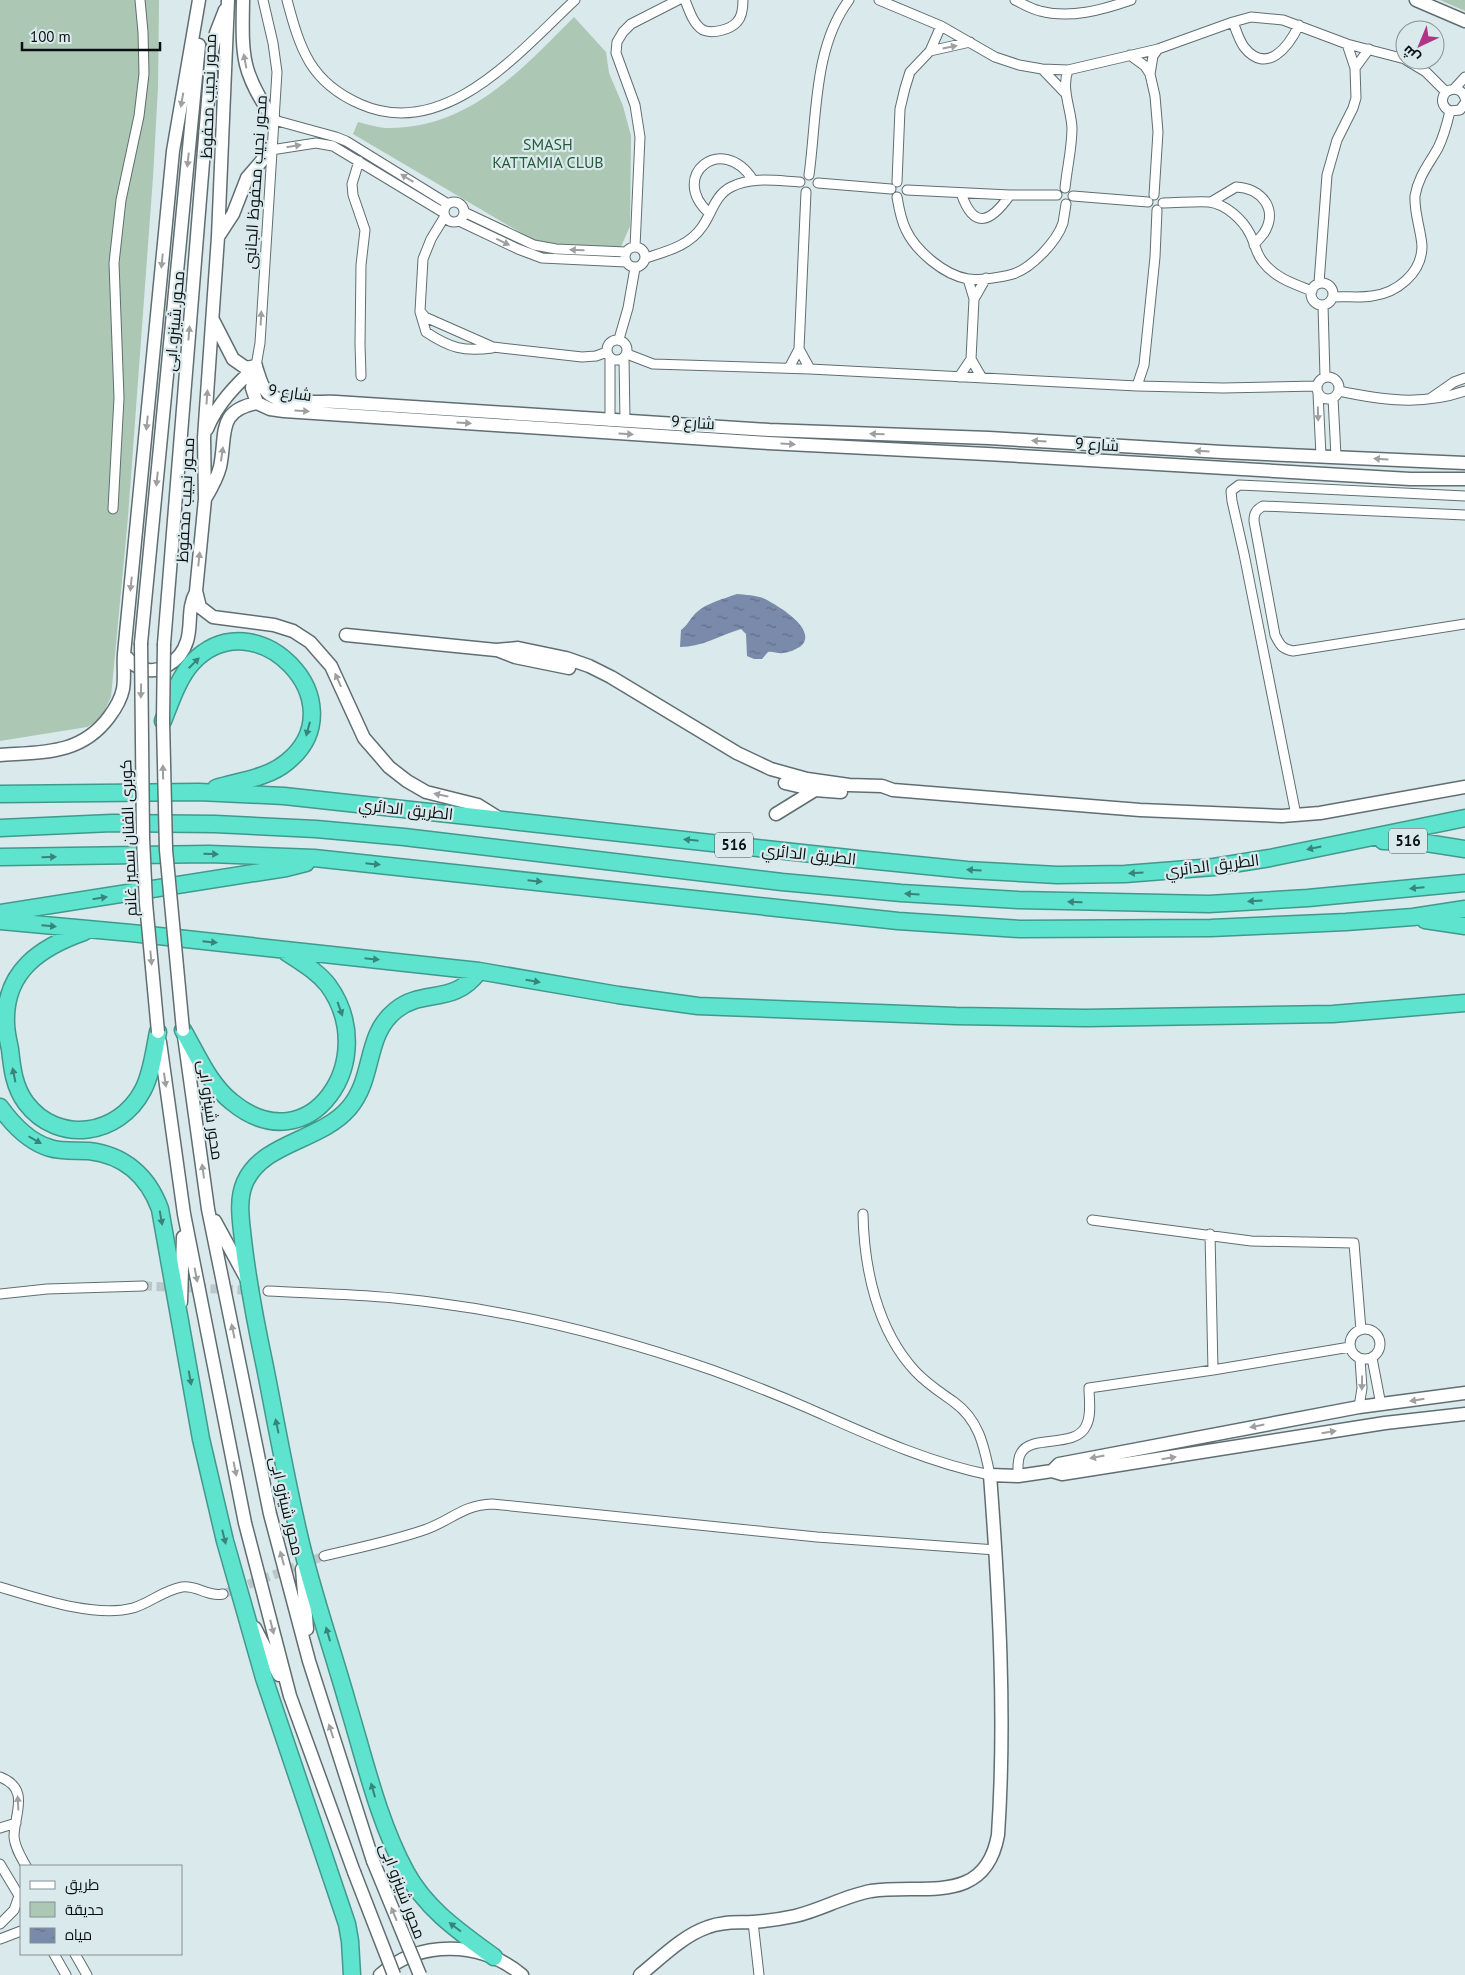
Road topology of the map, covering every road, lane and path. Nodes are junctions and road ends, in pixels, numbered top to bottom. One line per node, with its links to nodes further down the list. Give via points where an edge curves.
1 (140, 0): 120 (street, via 144,74 139,116 121,200 114,263 119,398)
2 (243, 0): 39 (main road, one-way to 2, via 255,91 245,65)
3 (263, 0): 39 (street, محور نجيب محفوظ الجانبى, via 276,62)
4 (287, 0): 5 (street, via 304,55 331,87 368,108 409,113 430,110 482,84)
5 (575, 0)
6 (678, 0): 67 (street, via 631,24 623,32 616,53 635,105 640,137)
7 (685, 0): 8 (street, via 695,24 714,32 736,23)
8 (743, 0)
9 (840, 0): 17 (street)
10 (849, 0): 17 (street)
11 (879, 0): 21 (street)
12 (1015, 0): 13 (street, via 1037,11 1053,14 1080,13)
13 (1131, 0)
14 (1416, 0): 18 (main road)
15 (228, 2): 65 (main road, محور نجيب محفوظ); 128 (main road, محور شينزو ابى, one-way to 15, bridge, via 164,644 212,51)
16 (199, 4): 125 (main road, محور شينزو ابى, one-way to 125, via 201,30); 126 (main road, محور نجيب محفوظ, one-way to 126, via 173,151)
17 (841, 12): 42 (street, via 820,71)
18 (1465, 21)
19 (1233, 22): 20 (street, via 1266,17); 20 (street, via 1244,47 1259,58 1270,58 1286,48); 24 (street)
20 (1299, 25): 23 (street)
21 (942, 26): 22 (street); 26 (street)
22 (970, 42): 26 (street, one-way to 22); 30 (street, via 995,56)
23 (1347, 44): 25 (street); 29 (street)
24 (1158, 49): 27 (street); 33 (street, via 1153,56)
25 (1369, 49): 28 (street); 29 (street)
26 (930, 52): 46 (street, via 910,72 905,88 900,109)
27 (1130, 55): 31 (street); 33 (street)
28 (1395, 57)
29 (1355, 68): 74 (street, via 1356,98 1337,140 1327,175)
30 (1042, 69): 31 (street); 36 (street)
31 (1068, 70): 36 (street)
32 (1423, 70): 35 (street)
33 (1150, 74): 51 (street, via 1158,132)
34 (1465, 77): 35 (street)
35 (1450, 90): 37 (street, via 1460,90); 38 (street, via 1444,95 1443,103)
36 (1066, 94): 47 (street, via 1072,132)
37 (1465, 104): 38 (street, via 1455,112)
38 (1450, 111): 76 (street, via 1438,147 1423,171 1415,196 1422,247 1414,272 1392,290 1373,296)
39 (274, 120): 40 (street, محور نجيب محفوظ الجانبى); 58 (street, one-way to 39, via 336,137)
40 (272, 150): 41 (street, one-way to 41, via 324,144 342,150); 65 (main road, via 247,178 233,214); 88 (street, محور نجيب محفوظ الجانبى, one-way to 40)
41 (358, 161): 63 (street); 91 (street, via 352,184 364,230)
42 (809, 175): 44 (street); 45 (street)
43 (753, 180): 44 (street); 62 (street, via 731,187); 62 (street, via 740,164 729,160 718,158 706,163 698,172 694,191)
44 (800, 182): 49 (street)
45 (818, 183): 46 (street); 49 (street, via 814,190)
46 (894, 185): 48 (street, via 904,183); 55 (street, via 893,194)
47 (1065, 188): 53 (street, via 1059,190); 54 (street)
48 (907, 190): 50 (street); 55 (street, via 904,196)
49 (806, 192): 83 (street)
50 (961, 193): 52 (street); 52 (street, via 970,213 986,218 999,211)
51 (1154, 194): 56 (street); 60 (street, via 1160,196)
52 (1010, 196): 53 (street)
53 (1057, 196): 59 (street, via 1059,202)
54 (1073, 196): 56 (street); 59 (street)
55 (897, 197): 73 (street, via 907,232 917,246 941,267)
56 (1148, 202): 60 (street, via 1151,208)
57 (1211, 202): 60 (street); 66 (street, via 1244,224); 66 (street, via 1236,187 1254,190 1262,197 1269,218 1265,232)
58 (448, 204): 61 (street, via 459,203); 63 (street)
59 (1066, 204): 72 (street, via 1062,224 1044,252 1014,274)
60 (1160, 206): 87 (street)
61 (464, 212): 64 (street); 68 (street, one-way to 61, via 534,245)
62 (709, 213): 69 (street, via 703,226 682,245)
63 (445, 215): 64 (street, via 451,221); 79 (street, via 424,258)
64 (459, 221): 70 (street, one-way to 70, via 536,256)
65 (218, 237): 80 (main road, محور نجيب محفوظ)
66 (1254, 245): 75 (street, via 1274,274)
67 (635, 246): 68 (street); 69 (street, via 643,250)
68 (626, 252): 70 (street)
69 (646, 258): 71 (street)
70 (626, 262): 71 (street)
71 (635, 268): 81 (street)
72 (986, 278): 73 (street); 77 (street)
73 (968, 279): 77 (street)
74 (1319, 283): 75 (street); 76 (street, via 1328,284)
75 (1312, 291): 78 (street, via 1313,301)
76 (1333, 296): 78 (street)
77 (974, 299): 86 (street)
78 (1323, 305): 93 (street)
79 (420, 312): 82 (street, via 431,321); 82 (street, via 426,332 449,345 474,351)
80 (212, 319): 88 (main road, via 236,362 246,368); 106 (main road, محور نجيب محفوظ, one-way to 80)
81 (618, 340): 84 (street, via 608,344); 85 (street, via 626,345)
82 (493, 347): 84 (street, via 575,357)
83 (799, 349): 89 (street); 90 (street)
84 (608, 355): 85 (street, via 614,360); 103 (street)
85 (626, 356): 89 (street, via 653,364); 104 (street)
86 (972, 359): 92 (street); 94 (street)
87 (1144, 365): 96 (street); 97 (street)
88 (256, 366): 102 (main road, شارع 9, via 252,388); 103 (main road, شارع 9, via 268,394 281,400); 106 (main road, via 220,405)
89 (789, 368): 90 (street)
90 (810, 369): 92 (street)
91 (362, 376)
92 (959, 377): 94 (street)
93 (1325, 377): 98 (street, via 1318,382); 100 (street, via 1330,376 1338,382)
94 (982, 378): 96 (street)
95 (1465, 378): 101 (street)
96 (1136, 386): 97 (street)
97 (1152, 386): 98 (street)
98 (1317, 389): 100 (street, via 1324,399); 111 (street, one-way to 111)
99 (1465, 391): 101 (street)
100 (1336, 395): 101 (street, via 1382,400); 112 (street)
101 (1429, 400)
102 (257, 403): 108 (main road, شارع 9, one-way to 108, via 270,409); 119 (main road, one-way to 102, via 220,467 227,421 236,410)
103 (610, 421): 104 (main road, شارع 9)
104 (624, 422): 105 (main road, شارع 9)
105 (769, 430): 107 (main road, شارع 9, one-way to 105); 108 (main road)
106 (204, 438): 119 (main road, محور نجيب محفوظ)
107 (989, 438): 109 (main road, شارع 9, one-way to 107); 110 (main road)
108 (768, 443): 110 (main road, شارع 9, one-way to 110)
109 (1222, 452): 111 (main road, شارع 9); 115 (main road)
110 (987, 454): 115 (main road, شارع 9)
111 (1321, 456): 112 (main road, شارع 9)
112 (1336, 456): 113 (main road, شارع 9, one-way to 112)
113 (1410, 461): 114 (main road, شارع 9); 116 (main road)
114 (1465, 463)
115 (1222, 468): 116 (main road, شارع 9)
116 (1410, 479): 117 (main road, شارع 9)
117 (1465, 479)
118 (1465, 496): 136 (street, via 1239,485 1231,491)
119 (205, 499): 122 (main road, محور نجيب محفوظ, one-way to 119)
120 (113, 509)
121 (1465, 515): 123 (street, via 1263,506 1257,509 1254,521 1276,636 1285,650)
122 (196, 591): 126 (main road, محور نجيب محفوظ, via 190,607 187,641 172,662 160,669 145,669 132,663); 138 (main road, one-way to 122, via 478,805 426,792 389,767 361,732 331,666 310,642 274,624 213,618 200,607)
123 (1465, 624)
124 (346, 635): 127 (main road, via 496,650 518,648)
125 (142, 642): 155 (main road, كوبرى الفنان سمير غانم, one-way to 155, bridge, via 144,875)
126 (124, 654): 129 (main road, محور نجيب محفوظ, via 123,690 108,718 93,733 55,751)
127 (553, 660): 131 (main road, via 600,680 732,760 778,781); 132 (main road, via 578,662 600,671 737,753 771,769 808,779 882,786)
128 (162, 721): 133 (highway, one-way to 133, via 187,670 202,655 221,645 242,642 263,646 289,662 302,679 310,698 311,718 306,738 295,755 280,768 261,776); 154 (main road, one-way to 128, bridge, via 166,850)
129 (0, 755)
130 (1465, 788): 136 (main road)
131 (815, 790): 132 (main road, via 875,794); 135 (main road)
132 (893, 790): 136 (main road, via 1140,810)
133 (199, 792): 134 (highway, الطريق الدائري / 516); 138 (highway, الطريق الدائري / 516, via 284,796)
134 (0, 794)
135 (776, 814)
136 (1296, 815)
137 (1465, 818): 140 (highway, الطريق الدائري / 516)
138 (502, 820): 140 (highway, الطريق الدائري / 516, one-way to 138, via 1214,867 1056,875 876,861)
139 (0, 828): 144 (highway, الطريق الدائري / 516, one-way to 139, via 1209,904 1038,901 792,883 316,829 121,823)
140 (1350, 840): 141 (highway, 516, via 1420,842)
141 (1465, 849)
142 (0, 857): 143 (highway, one-way to 143, via 209,854)
143 (314, 858): 146 (highway, one-way to 143, via 286,868); 147 (highway, one-way to 147, via 1001,928 1212,928)
144 (1465, 883)
145 (1465, 909): 147 (highway)
146 (0, 913)
147 (1414, 917): 149 (highway)
148 (0, 921): 150 (highway, one-way to 150)
149 (1465, 926)
150 (90, 930): 151 (highway, one-way to 151); 155 (highway, one-way to 150, via 143,1090 120,1118 85,1130 66,1128 56,1126 26,1103 14,1078 6,1023 8,1001 16,980 29,962 61,940)
151 (283, 950): 152 (highway, one-way to 152); 154 (highway, one-way to 154, via 312,969 332,992 344,1021 347,1042 343,1073 333,1093 316,1108 296,1118 274,1121 241,1109 214,1083)
152 (479, 972): 153 (highway, one-way to 153, via 698,1006 956,1016 1086,1018 1303,1014); 162 (highway, via 456,991 409,1001 386,1018 376,1035 366,1076 348,1109 330,1126 268,1155 251,1171 241,1193 240,1209)
153 (1465, 1003)
154 (183, 1030): 157 (main road, محور شينزو ابى, one-way to 154)
155 (158, 1032): 158 (main road, one-way to 158)
156 (0, 1107): 166 (highway, one-way to 166, via 21,1132 35,1141 50,1148 115,1157 148,1183 160,1209)
157 (208, 1209): 162 (main road); 185 (main road, محور شينزو ابى, one-way to 157, via 270,1514)
158 (184, 1214): 166 (main road); 186 (main road, one-way to 186, via 245,1523)
159 (862, 1214): 177 (street, via 869,1274 889,1330 914,1369 974,1423 985,1448)
160 (1092, 1220): 161 (street)
161 (1210, 1234): 167 (street, via 1265,1242 1354,1243); 171 (street)
162 (247, 1280): 179 (highway, one-way to 162)
163 (143, 1286): 165 (street)
164 (268, 1291): 177 (street, via 436,1302 595,1334 722,1374 918,1456)
165 (0, 1294)
166 (180, 1326): 184 (highway, one-way to 184, via 212,1490)
167 (1361, 1330): 168 (street, via 1351,1338); 169 (street, via 1378,1337 1379,1349)
168 (1350, 1346): 170 (street); 171 (street)
169 (1372, 1358): 170 (street); 173 (street)
170 (1360, 1359): 174 (street, one-way to 174, via 1362,1388)
171 (1213, 1370): 178 (street, via 1089,1388 1089,1417 1084,1430 1072,1438 1026,1447 1020,1455)
172 (1465, 1393): 173 (main road, one-way to 173)
173 (1382, 1405): 174 (main road)
174 (1359, 1407): 176 (main road, one-way to 176, via 1059,1464)
175 (1465, 1414): 176 (main road, one-way to 175, via 1062,1474)
176 (1052, 1471): 178 (main road)
177 (990, 1475): 178 (main road); 180 (main road)
178 (1018, 1476)
179 (300, 1537): 185 (main road); 199 (highway, one-way to 179, via 446,1921 428,1903 400,1860 377,1803)
180 (996, 1550): 181 (street, via 817,1537 492,1504 466,1508 415,1533); 193 (main road, via 1001,1703 999,1826 990,1862 961,1885 866,1892 797,1916)
181 (324, 1556)
182 (0, 1587): 183 (street, via 108,1611 137,1606 181,1587)
183 (223, 1594)
184 (242, 1601): 186 (main road); 202 (highway, via 264,1678 347,1924)
185 (310, 1661): 205 (main road, محور شينزو ابى, one-way to 185, bridge, via 373,1861)
186 (290, 1696): 204 (main road, bridge)
187 (0, 1777): 188 (street, one-way to 187, via 17,1793 12,1784)
188 (16, 1823): 189 (street); 191 (street, via 16,1847)
189 (0, 1828)
190 (0, 1864): 192 (street)
191 (25, 1865)
192 (20, 1898): 194 (street, via 14,1910)
193 (754, 1922): 207 (main road, via 726,1922 699,1930); 208 (street)
194 (0, 1924)
195 (20, 1931): 196 (street)
196 (0, 1939)
197 (55, 1955): 200 (street)
198 (76, 1955): 201 (street)
199 (494, 1957): 203 (main road, via 465,1949 435,1949 407,1958); 206 (main road)
200 (66, 1975)
201 (87, 1975)
202 (352, 1975)
203 (380, 1975)
204 (394, 1975)
205 (420, 1975)
206 (522, 1975)
207 (640, 1975)
208 (759, 1975)

